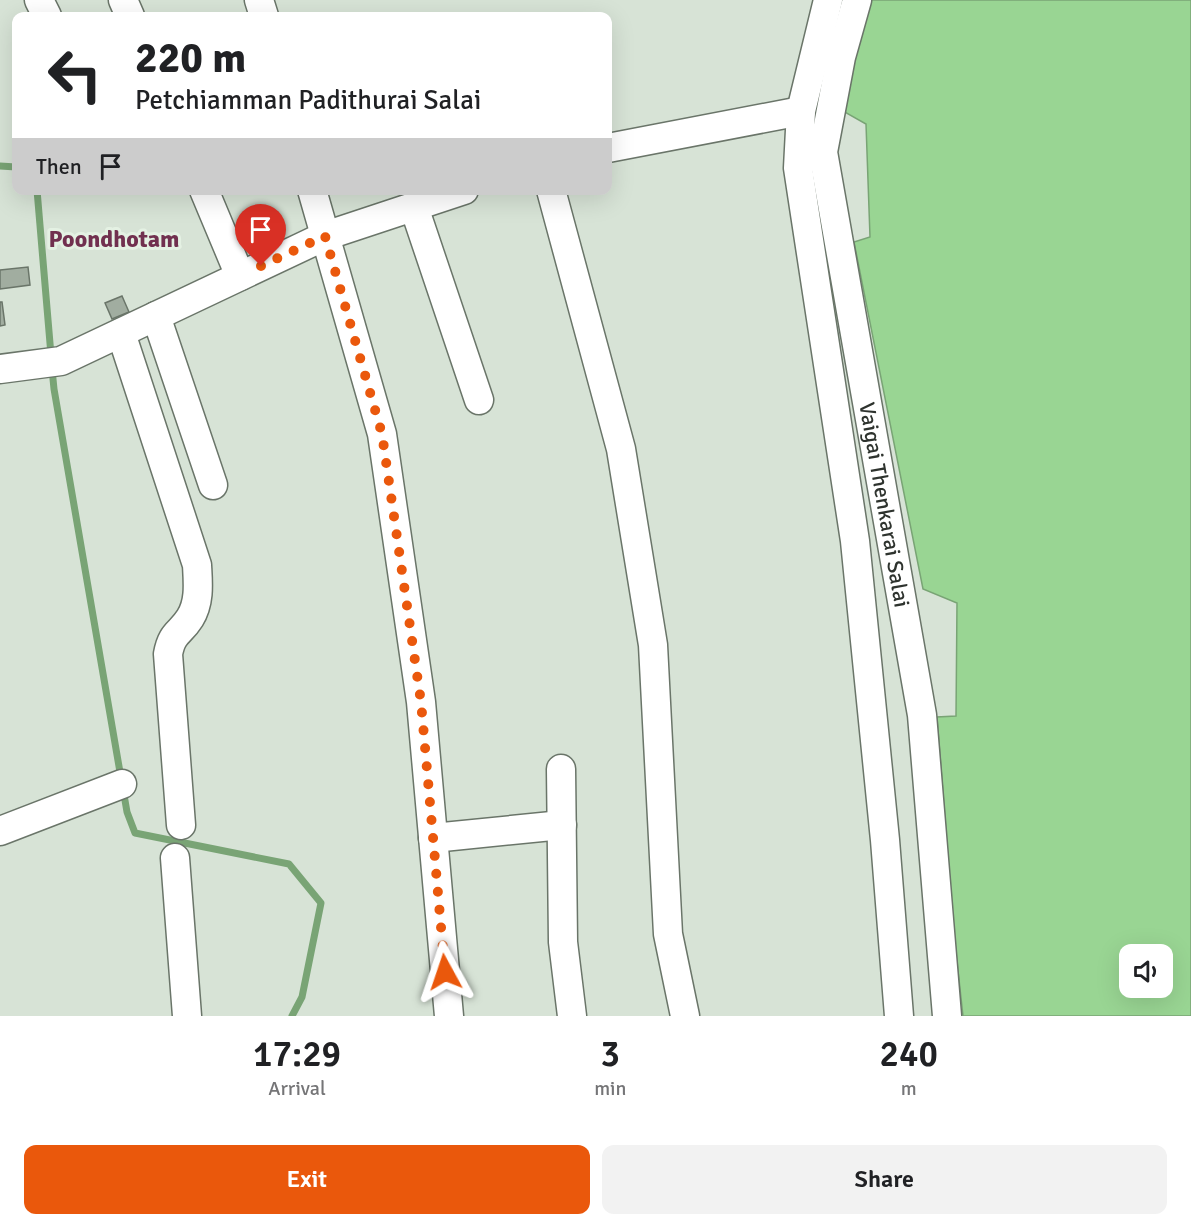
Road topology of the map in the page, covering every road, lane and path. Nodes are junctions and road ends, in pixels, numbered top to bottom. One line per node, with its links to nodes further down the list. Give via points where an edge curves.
1 (828, 0): 3 (street, Vaigai Thenkarai Salai)
2 (857, 0): 29 (street, Vaigai Thenkarai Salai, via 841,57 823,152 922,715)
3 (801, 111): 4 (street); 28 (street, Vaigai Thenkarai Salai, via 798,168 855,541)
4 (612, 147)
5 (206, 195): 11 (street)
6 (313, 195): 10 (street)
7 (449, 195): 9 (street)
8 (552, 195): 27 (street, via 621,448 653,645 668,934)
9 (414, 207): 10 (street); 15 (street)
10 (325, 236): 11 (street); 22 (street, via 382,434 421,702)
11 (240, 276): 12 (street)
12 (156, 316): 13 (street); 16 (street)
13 (121, 333): 14 (street, via 50,363); 19 (street, via 197,565 195,609 170,641 168,654)
14 (0, 369)
15 (478, 400)
16 (213, 485)
17 (561, 769): 20 (street)
18 (122, 784): 21 (street)
19 (181, 825)
20 (562, 825): 22 (street); 26 (street, via 563,942)
21 (0, 831)
22 (433, 838): 25 (street)
23 (175, 858): 24 (street)
24 (187, 1016)
25 (449, 1016)
26 (572, 1016)
27 (684, 1016)
28 (899, 1016)
29 (946, 1016)

